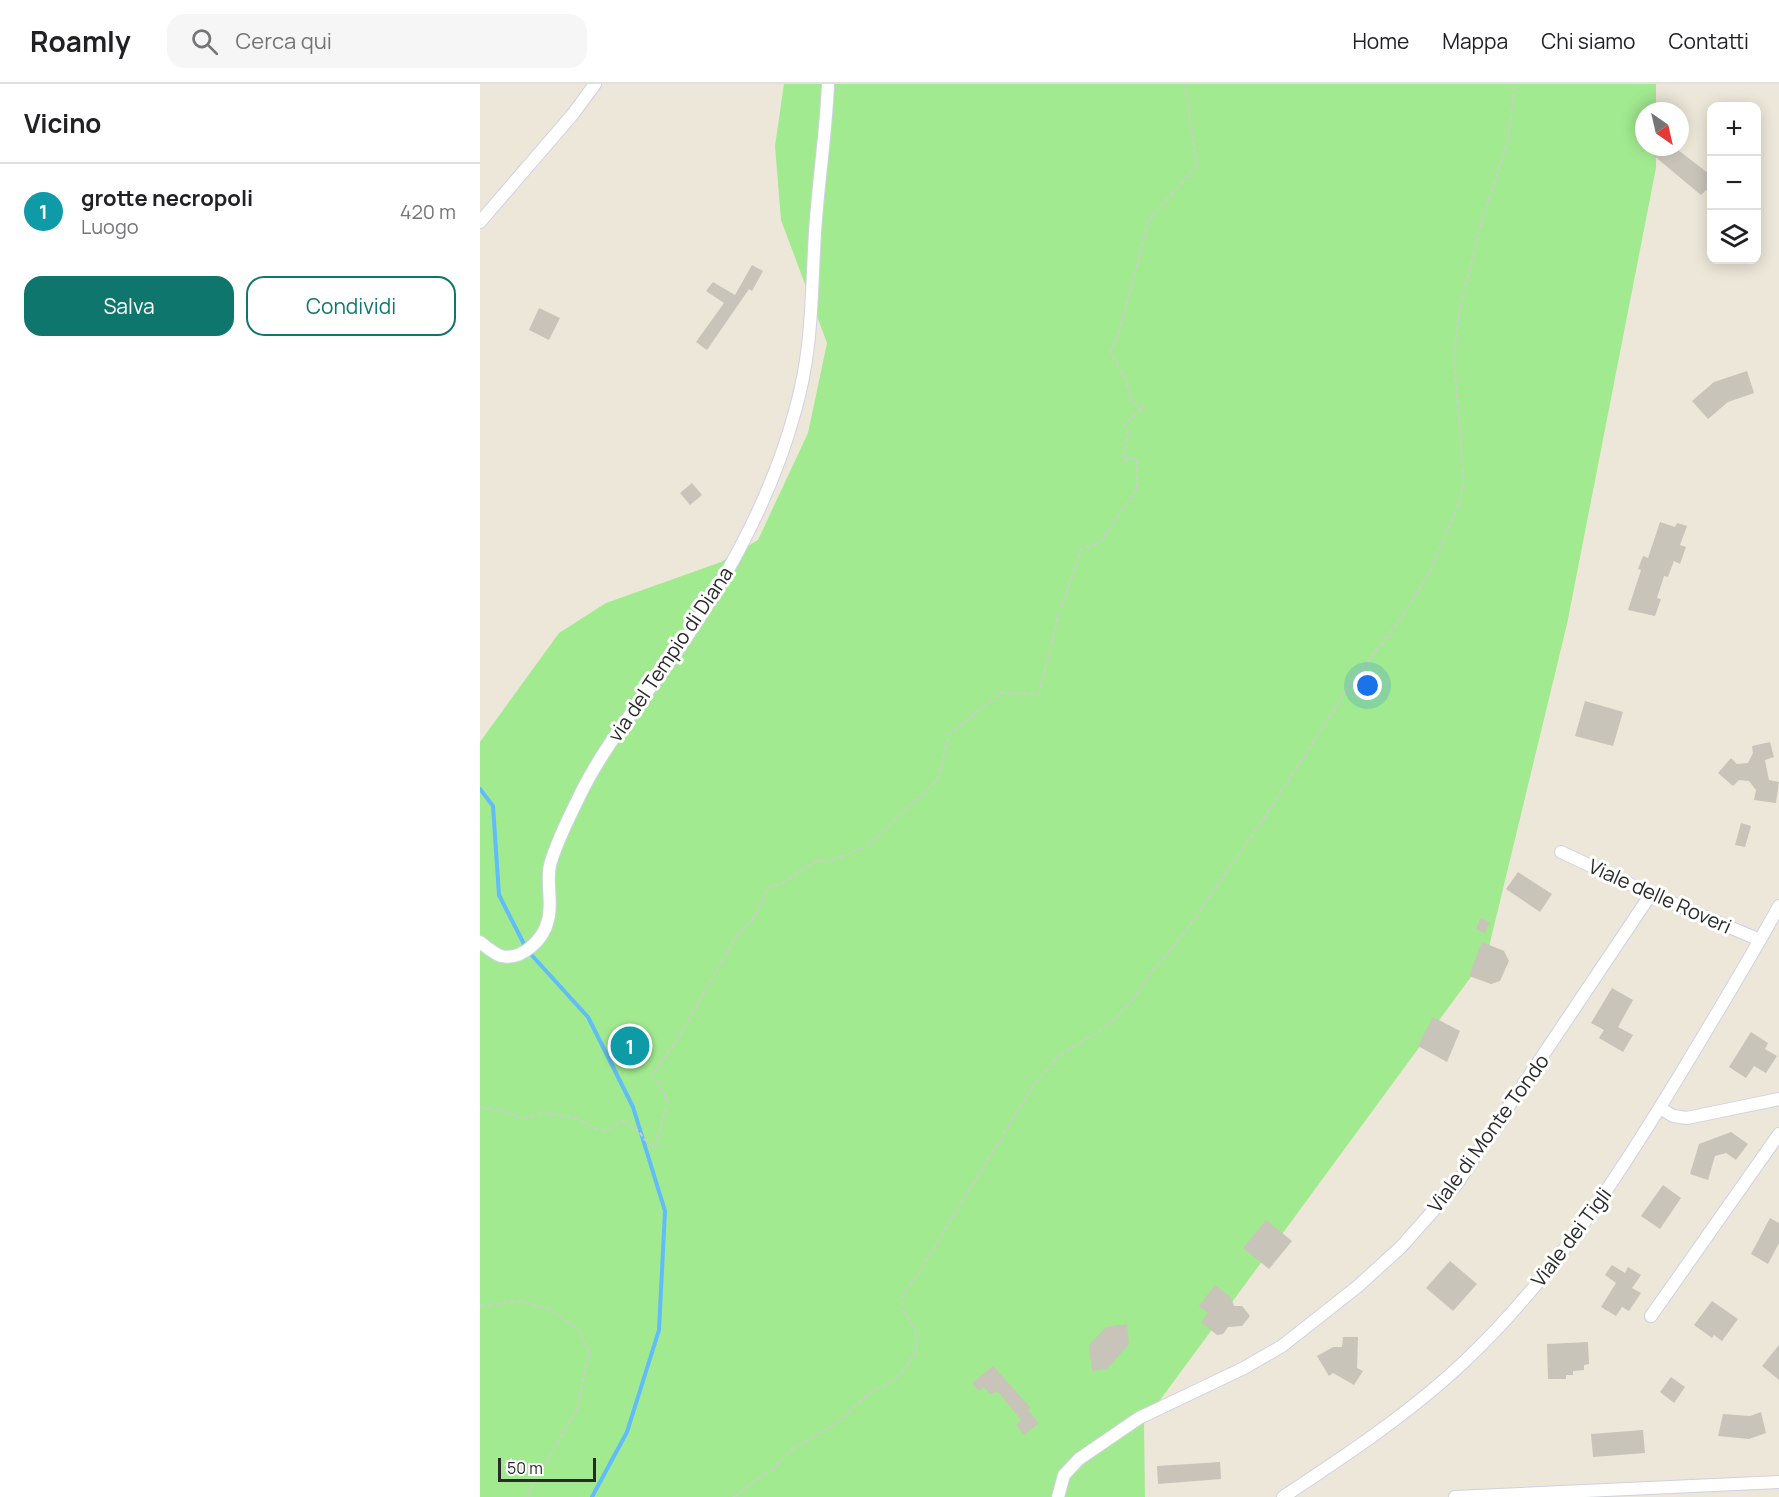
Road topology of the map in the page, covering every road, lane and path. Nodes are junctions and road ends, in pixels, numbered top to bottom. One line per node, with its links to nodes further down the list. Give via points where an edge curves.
1 (596, 84): 5 (street)
2 (828, 84): 10 (street, via del Tempio di Diana, via 809,352 796,410 778,463 711,599 582,790 551,864 549,913 543,931 527,950 514,956 498,954)
3 (1185, 84): 12 (path, via 1197,166 1149,219 1118,336 1110,351 1126,380 1132,403 1144,406 1124,424 1128,431 1124,460 1137,458 1137,489 1099,544 1082,548 1059,613 1039,694 1001,693 949,734 934,783 869,845 824,864 819,859 781,884 770,886 752,921 738,933 678,1038 652,1075 668,1100 655,1149 639,1131 621,1121 609,1130 598,1130 572,1117 543,1113 521,1119)
4 (1515, 84): 20 (path, via 1508,140 1459,312 1454,359 1464,482 1430,571 1219,884 1134,998 1108,1026 1058,1056 1034,1084 915,1279 902,1294 903,1311 915,1329 917,1341 905,1369 891,1382 872,1391 834,1425 791,1450)
5 (480, 222)
6 (1561, 852): 7 (street, Viale delle Roveri)
7 (1651, 894): 9 (street, Viale delle Roveri); 21 (street, Viale di Monte Tondo, via 1456,1185 1401,1247 1358,1287 1282,1346 1114,1434 1065,1472)
8 (1779, 906): 9 (street, Viale dei Tigli)
9 (1760, 940): 13 (street, Viale dei Tigli)
10 (480, 942)
11 (1779, 1099): 13 (street, via 1687,1118)
12 (480, 1107)
13 (1660, 1108): 22 (street, Viale dei Tigli, via 1602,1198 1497,1329 1434,1389)
14 (1779, 1134): 16 (street)
15 (480, 1306): 19 (path, via 518,1301 550,1309 579,1330 590,1353 576,1411)
16 (1650, 1316)
17 (1779, 1482): 18 (street)
18 (1606, 1493): 23 (street)
19 (526, 1497)
20 (733, 1497)
21 (1058, 1497)
22 (1283, 1497)
23 (1455, 1497)

